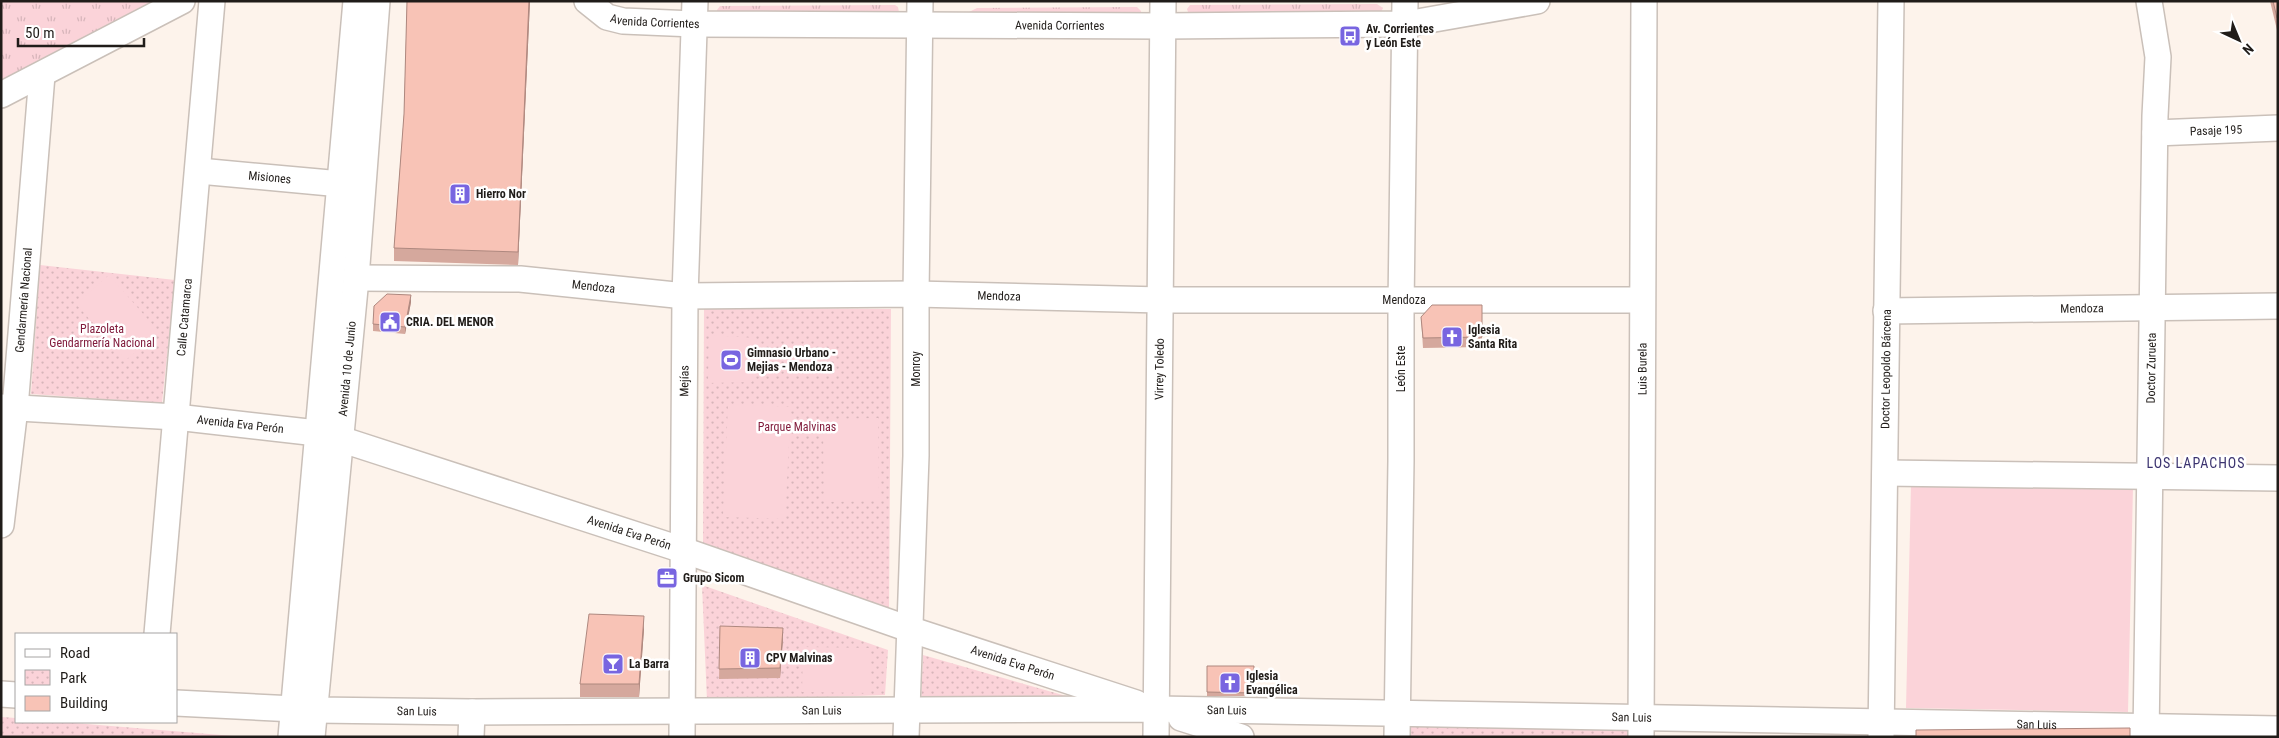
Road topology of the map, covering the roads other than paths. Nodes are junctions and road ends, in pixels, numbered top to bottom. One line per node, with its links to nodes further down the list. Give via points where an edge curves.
1 (182, 1): 15 (street)
2 (212, 1): 19 (street, Calle Catamarca)
3 (356, 1): 20 (street, Avenida 10 de Junio)
4 (378, 1): 21 (street, Avenida 10 de Junio)
5 (586, 1): 11 (street, Avenida Corrientes, via 607,17 623,21)
6 (1163, 1): 14 (street, Virrey Toledo)
7 (1537, 1): 13 (street, Avenida Corrientes)
8 (1644, 1): 26 (street, Luis Burela)
9 (1891, 1): 29 (street, Doctor Leopoldo Bárcena)
10 (2149, 1): 18 (street, Doctor Zurueta, via 2158,57)
11 (695, 13): 12 (street, Avenida Corrientes); 23 (street, Mejías)
12 (919, 13): 14 (street, Avenida Corrientes); 22 (street, Monroy)
13 (1405, 13): 14 (street, Avenida Corrientes); 25 (street, León Este)
14 (1163, 26): 24 (street, Virrey Toledo)
15 (42, 74): 16 (street); 30 (street, Gendarmería Nacional)
16 (1, 96)
17 (2278, 128): 18 (street, Pasaje 195)
18 (2155, 133): 28 (street, Doctor Zurueta)
19 (199, 171): 20 (street, Misiones); 31 (street, Calle Catamarca)
20 (341, 184): 32 (street, Avenida 10 de Junio)
21 (356, 278): 23 (street, Mendoza, via 520,279); 32 (street, Avenida 10 de Junio)
22 (916, 294): 23 (street, Mendoza); 24 (street, Mendoza); 38 (street, Monroy, via 916,456)
23 (685, 296): 37 (street, Mejías)
24 (1161, 300): 25 (street, Mendoza); 44 (street, Virrey Toledo)
25 (1401, 300): 26 (street, Mendoza); 48 (street, León Este, via 1402,461)
26 (1642, 300): 49 (street, Luis Burela)
27 (2278, 306): 28 (street, Mendoza)
28 (2152, 308): 29 (street, Mendoza); 34 (street, Doctor Zurueta)
29 (1886, 311): 33 (street, Doctor Leopoldo Bárcena)
30 (8, 407): 31 (street, Avenida Eva Perón); 36 (street, Gendarmería Nacional)
31 (176, 417): 32 (street, Avenida Eva Perón); 39 (street, Calle Catamarca)
32 (328, 436): 37 (street, Avenida Eva Perón); 43 (street, Avenida 10 de Junio)
33 (1885, 473): 34 (street); 50 (street, Doctor Leopoldo Bárcena)
34 (2150, 476): 35 (street); 52 (street, Doctor Zurueta)
35 (2278, 478)
36 (1, 525)
37 (683, 550): 38 (street, Avenida Eva Perón); 46 (street, Mejías)
38 (909, 629): 44 (street, Avenida Eva Perón); 47 (street, Monroy)
39 (157, 633)
40 (1, 694): 41 (street)
41 (15, 695)
42 (178, 703): 43 (street, San Luis)
43 (305, 710): 45 (street, San Luis); 53 (street, Avenida 10 de Junio); 54 (street, Avenida 10 de Junio)
44 (1156, 710): 47 (street, San Luis); 48 (street, San Luis); 58 (street, Virrey Toledo); 59 (street, Avenida Eva Perón)
45 (472, 712): 46 (street, San Luis); 55 (street)
46 (682, 712): 47 (street, San Luis); 56 (street, Mejías)
47 (906, 712): 57 (street, Monroy)
48 (1397, 725): 49 (street, San Luis)
49 (1641, 727): 50 (street, San Luis)
50 (1881, 729): 52 (street, San Luis)
51 (2278, 729): 52 (street, San Luis)
52 (2146, 732)
53 (291, 737)
54 (312, 737)
55 (471, 737)
56 (682, 737)
57 (906, 737)
58 (1156, 737)
59 (1241, 737)

